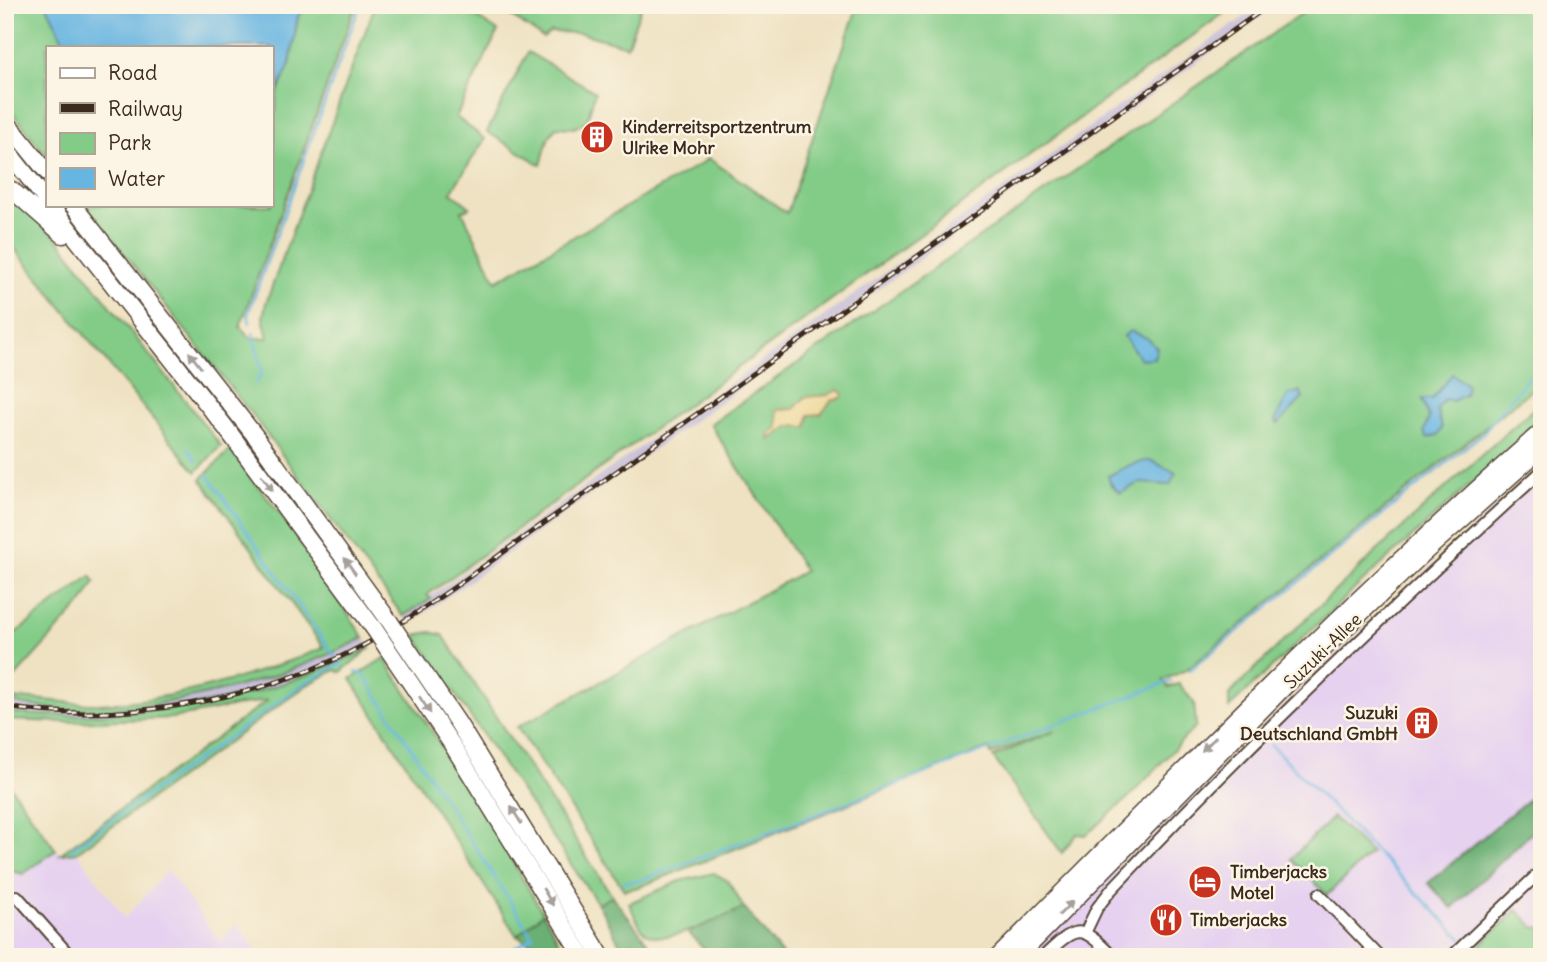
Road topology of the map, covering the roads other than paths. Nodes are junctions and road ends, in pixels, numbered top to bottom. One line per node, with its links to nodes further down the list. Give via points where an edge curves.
1 (5, 120): 3 (highway)
2 (5, 148): 5 (highway)
3 (46, 172)
4 (12, 190): 8 (highway, via 58,229 88,264)
5 (46, 199)
6 (51, 206): 8 (highway)
7 (74, 206): 15 (highway, one-way to 7, bridge, via 390,622 256,437)
8 (100, 268): 18 (highway, one-way to 18, bridge, via 375,630 460,757)
9 (1542, 431): 21 (highway, one-way to 21, via 1274,678)
10 (1542, 448): 22 (highway, one-way to 10, via 1291,680)
11 (1542, 471): 16 (street, Suzuki-Allee, via 1202,792 1111,890)
12 (1542, 870): 26 (street)
13 (1319, 894): 25 (street)
14 (17, 897): 17 (street)
15 (578, 914): 19 (highway); 20 (highway)
16 (1086, 931): 23 (street, via 1067,934); 24 (street)
17 (71, 957)
18 (583, 957)
19 (602, 957)
20 (612, 957)
21 (998, 957)
22 (1018, 957)
23 (1044, 957)
24 (1113, 957)
25 (1380, 957)
26 (1451, 957)

